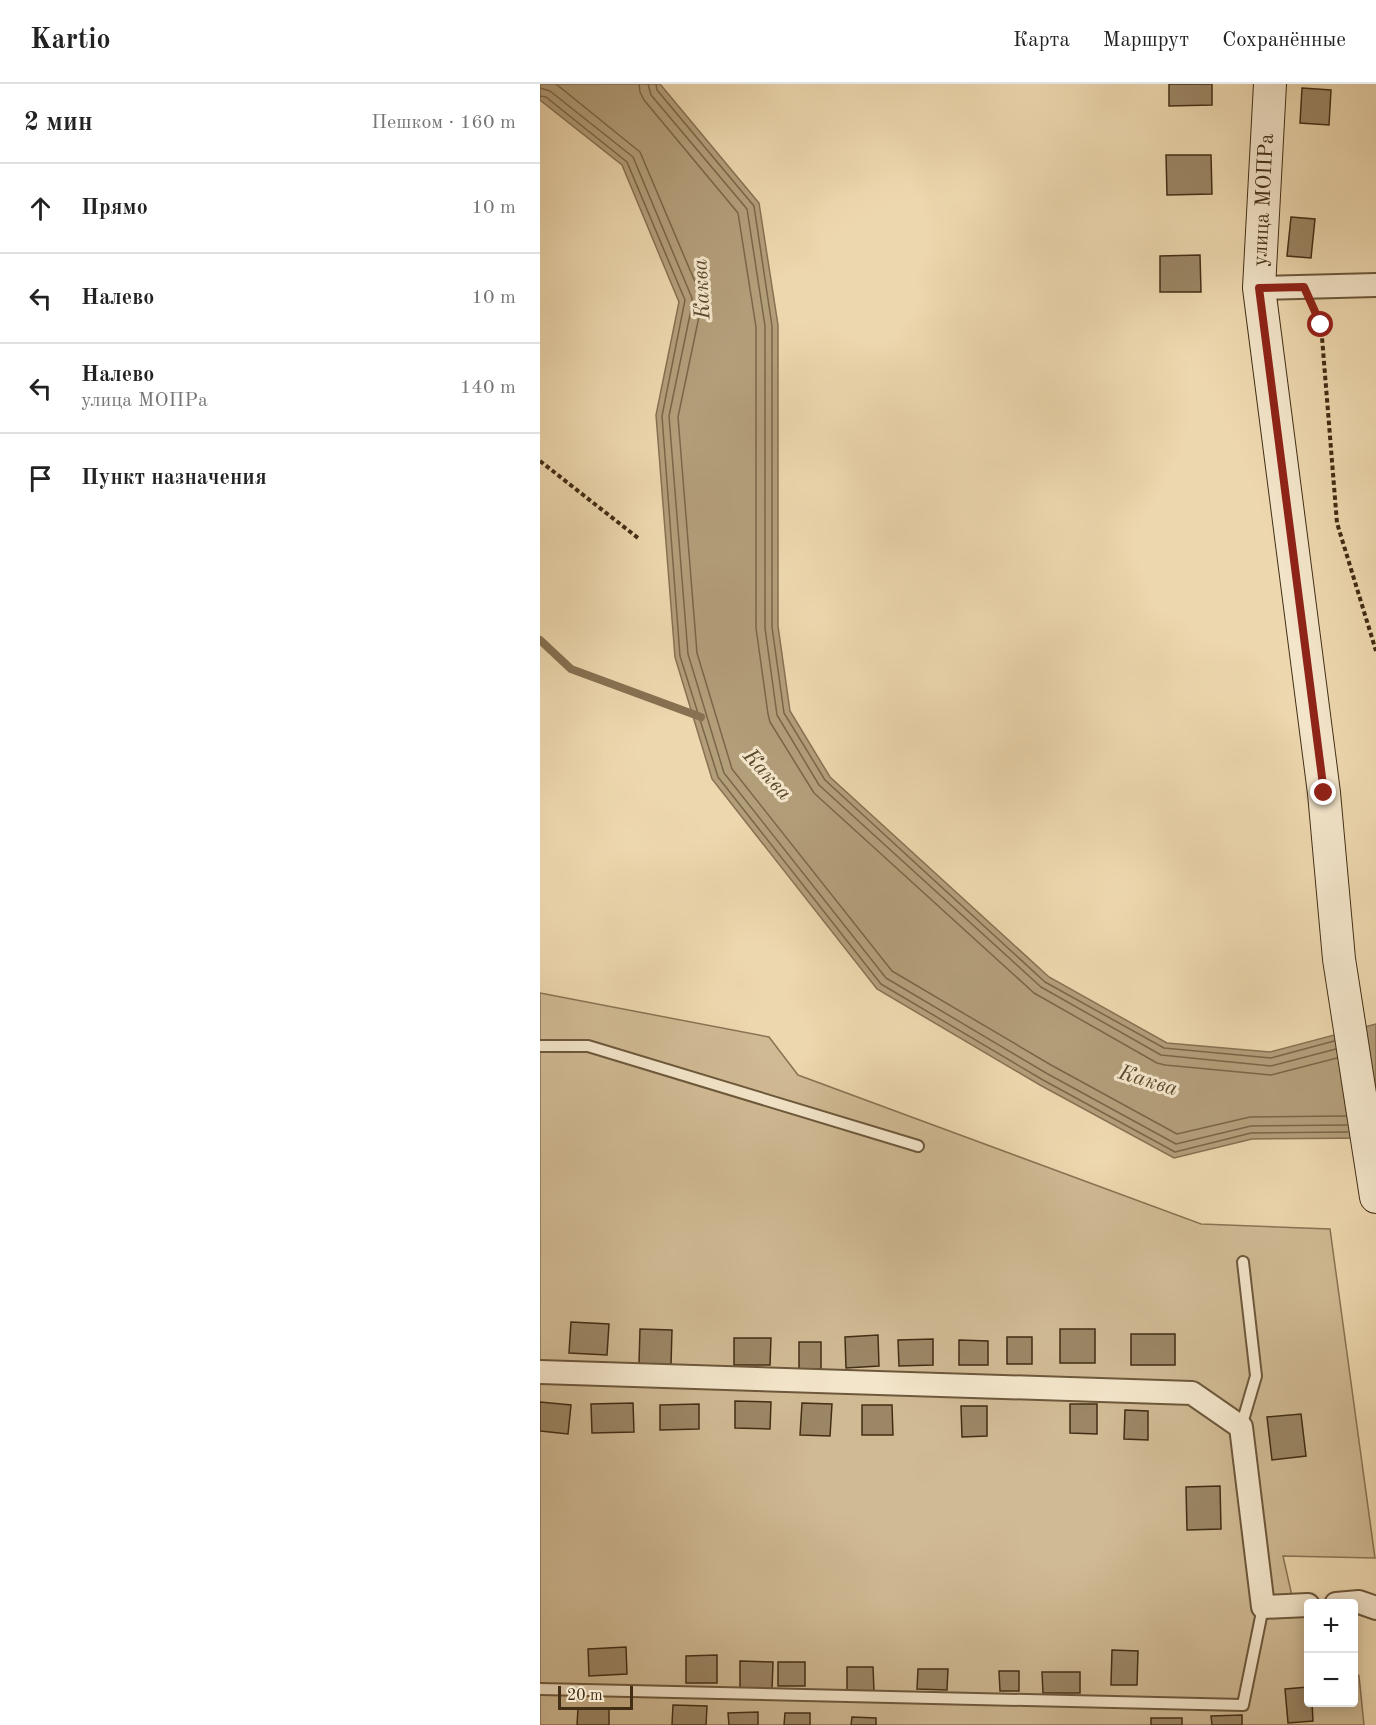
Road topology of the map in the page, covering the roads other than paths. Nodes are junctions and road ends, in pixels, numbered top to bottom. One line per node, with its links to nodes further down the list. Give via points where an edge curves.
1 (1270, 84): 3 (main road, улица МОПРа)
2 (1376, 285): 3 (street)
3 (1259, 288): 6 (main road, улица МОПРа, via 1324,793 1339,959)
4 (540, 1046): 5 (lane, via 588,1046)
5 (918, 1146)
6 (1376, 1197)
7 (1243, 1262): 9 (lane, via 1256,1376)
8 (540, 1372): 9 (street, via 1192,1393)
9 (1241, 1427): 12 (street)
10 (1358, 1602): 13 (street)
11 (1304, 1605): 12 (street)
12 (1263, 1607): 14 (lane, via 1243,1705)
13 (1376, 1608)
14 (540, 1689)

